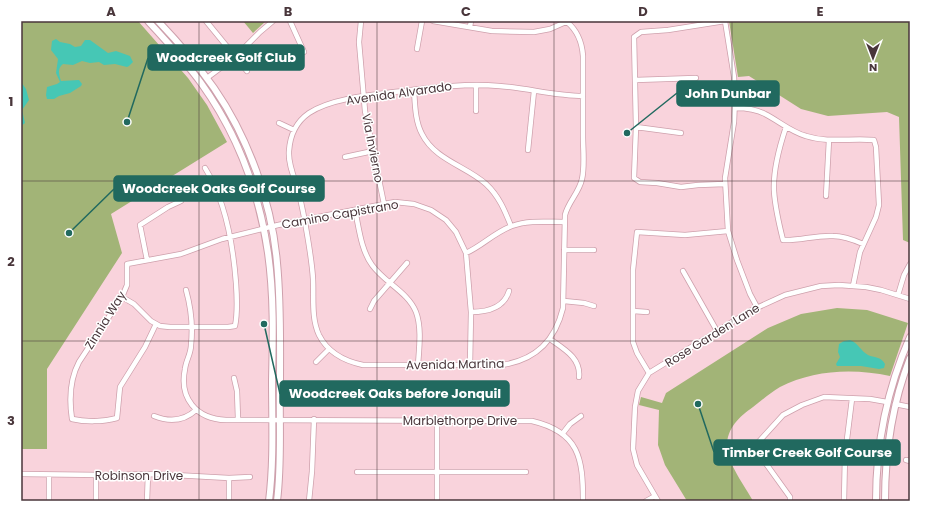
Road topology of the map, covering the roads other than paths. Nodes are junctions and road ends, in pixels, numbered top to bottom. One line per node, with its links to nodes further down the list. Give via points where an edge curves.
1 (148, 21): 20 (main road)
2 (158, 21): 17 (main road)
3 (206, 21): 15 (street)
4 (273, 21): 15 (street)
5 (290, 21): 14 (street)
6 (361, 21): 24 (street, Via Invierno, via 359,42)
7 (422, 21): 13 (street)
8 (433, 21): 12 (street)
9 (471, 21): 12 (street)
10 (568, 21): 12 (street, via 550,29 534,32 501,32); 25 (street, Avenida Martina, via 582,43)
11 (725, 21): 19 (street, via 641,32 634,37); 26 (street)
12 (470, 27)
13 (417, 49)
14 (304, 52)
15 (235, 57): 16 (street); 17 (street)
16 (247, 71)
17 (207, 78): 20 (main road); 46 (main road, via 232,119 250,156)
18 (696, 78): 19 (street)
19 (635, 80): 29 (street)
20 (201, 83): 47 (main road, via 236,141 250,177)
21 (476, 86): 22 (street, Avenida Alvarado); 23 (street, Avenida Alvarado, via 502,86); 27 (street)
22 (414, 90): 24 (street, Avenida Alvarado); 45 (street, via 418,124 426,142 439,154 486,184 500,201)
23 (534, 91): 25 (street, Avenida Alvarado); 34 (street)
24 (364, 96): 31 (street, Avenida Alvarado, via 328,104 314,110 302,119); 35 (street, Via Invierno)
25 (583, 96): 44 (street, Avenida Martina, via 582,176 579,187 566,209)
26 (735, 108): 30 (street, via 766,114); 38 (street)
27 (476, 111)
28 (280, 123): 31 (street)
29 (636, 127): 32 (street); 38 (street, via 634,178 640,182 681,187)
30 (786, 127): 33 (street, via 804,136); 50 (street, via 774,182 782,240 833,236)
31 (294, 130): 43 (street, Avenida Alvarado, via 289,161)
32 (682, 133)
33 (828, 140): 39 (street); 50 (street, via 874,140 879,204 876,217)
34 (528, 150)
35 (373, 151): 36 (street); 41 (street, Via Invierno)
36 (345, 157)
37 (205, 168): 49 (street, via 216,188)
38 (725, 184): 48 (street)
39 (826, 196)
40 (181, 201): 54 (street, via 168,206 140,225)
41 (384, 204): 42 (street, Camino Capistrano); 53 (street, Camino Capistrano, via 414,204 431,210 451,226)
42 (355, 210): 43 (street, Camino Capistrano); 58 (street, via 366,255)
43 (305, 220): 46 (street, Camino Capistrano); 77 (street, Avenida Martina, via 311,263 314,317 320,337)
44 (564, 222): 45 (street, via 536,222); 51 (street, Avenida Martina)
45 (511, 226): 53 (street)
46 (272, 227): 47 (street, Camino Capistrano); 94 (main road, via 279,292)
47 (264, 229): 49 (street, Zinnia Way); 93 (main road, via 272,291)
48 (728, 231): 67 (street); 69 (street, via 685,235 637,232 633,270)
49 (230, 237): 54 (street, Zinnia Way, via 181,254); 73 (street, via 236,292 235,326)
50 (863, 244): 59 (street)
51 (564, 250): 52 (street); 65 (street, Avenida Martina)
52 (594, 250)
53 (466, 253): 70 (street, Camino Capistrano)
54 (147, 260): 63 (street, Zinnia Way, via 127,264 126,285)
55 (407, 263): 58 (street)
56 (910, 264): 62 (street)
57 (683, 271): 74 (street)
58 (389, 283): 68 (street); 80 (street, via 408,299 416,314 419,332)
59 (853, 286): 62 (street, Rose Garden Lane); 67 (street, Rose Garden Lane, via 821,286 785,295)
60 (186, 290): 73 (street)
61 (509, 291): 70 (street, via 505,301 498,306 490,310)
62 (898, 294): 64 (street, Rose Garden Lane)
63 (122, 297): 72 (street); 72 (street, Zinnia Way, via 74,371 71,390 72,419 117,418 120,387)
64 (910, 300)
65 (564, 301): 66 (street); 76 (street, Avenida Martina, via 559,323)
66 (594, 306)
67 (757, 307): 74 (street, Rose Garden Lane)
68 (370, 309)
69 (633, 311): 71 (street); 82 (street, via 633,342 636,353)
70 (471, 312): 81 (street, Camino Capistrano)
71 (647, 312)
72 (156, 324): 73 (street)
73 (191, 327): 89 (street, via 190,354 183,379 187,398)
74 (717, 331): 82 (street, Rose Garden Lane)
75 (910, 336): 86 (main road)
76 (550, 339): 81 (street, Avenida Martina, via 534,353 519,361 502,365); 84 (street, via 574,358 579,367)
77 (329, 349): 79 (street); 80 (street, Avenida Martina, via 342,358 363,364)
78 (910, 358): 87 (main road)
79 (316, 362)
80 (418, 365): 81 (street, Avenida Martina)
81 (470, 365)
82 (649, 373): 110 (street, Rose Garden Lane, via 638,392 634,407 633,449 637,465)
83 (234, 378): 92 (street)
84 (579, 378)
85 (852, 399): 86 (street); 100 (street); 122 (street, via 824,397 802,405 783,415 754,446 790,497)
86 (887, 402): 98 (main road, via 891,411 886,440); 124 (main road, via 878,456)
87 (896, 404): 88 (street); 98 (main road)
88 (910, 407)
89 (196, 410): 90 (street, via 179,420); 92 (street, Marblethorpe Drive, via 212,418)
90 (154, 416)
91 (580, 416): 97 (street)
92 (238, 419): 93 (street, Marblethorpe Drive)
93 (272, 419): 94 (street, Marblethorpe Drive); 115 (main road)
94 (280, 419): 95 (street, Marblethorpe Drive); 116 (main road)
95 (314, 420): 96 (street, Marblethorpe Drive); 117 (street)
96 (437, 420): 97 (street, Marblethorpe Drive, via 532,421 548,425); 102 (street)
97 (563, 433): 119 (street, Marblethorpe Drive, via 580,459)
98 (888, 447): 125 (main road)
99 (823, 451): 100 (street)
100 (845, 455): 123 (street)
101 (357, 472): 102 (street)
102 (437, 472): 103 (street); 118 (street)
103 (526, 472)
104 (21, 474): 105 (street, Robinson Drive)
105 (49, 474): 107 (street, Robinson Drive); 111 (street)
106 (148, 474): 107 (street, Robinson Drive); 109 (street, Robinson Drive); 113 (street)
107 (96, 475): 112 (street)
108 (250, 477): 109 (street, Robinson Drive)
109 (229, 478): 114 (street)
110 (655, 496): 120 (street); 121 (street, Rose Garden Lane)
111 (49, 501)
112 (96, 501)
113 (147, 501)
114 (229, 501)
115 (269, 501)
116 (277, 501)
117 (309, 501)
118 (437, 501)
119 (584, 501)
120 (646, 501)
121 (658, 501)
122 (790, 501)
123 (844, 501)
124 (876, 501)
125 (885, 501)

